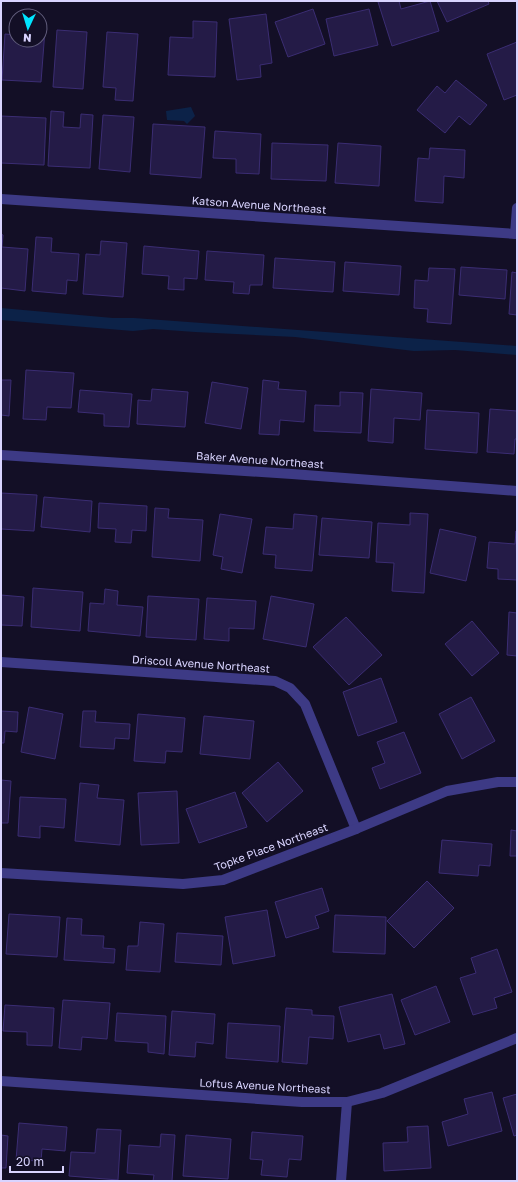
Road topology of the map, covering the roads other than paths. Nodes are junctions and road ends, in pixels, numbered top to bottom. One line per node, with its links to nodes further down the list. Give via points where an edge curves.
1 (1, 199): 3 (street, Katson Avenue Northeast)
2 (517, 208): 3 (street, Katson Avenue Northeast)
3 (516, 234)
4 (1, 455): 5 (street, Baker Avenue Northeast)
5 (517, 491)
6 (1, 662): 8 (street, Driscoll Avenue Northeast, via 275,682 290,688 304,704)
7 (517, 782): 8 (street, Topke Place Northeast, via 498,782 447,791)
8 (356, 829): 9 (street, Topke Place Northeast, via 223,880 183,884)
9 (1, 873)
10 (517, 1038): 12 (street, Loftus Avenue Northeast, via 382,1093)
11 (1, 1081): 12 (street, Loftus Avenue Northeast, via 302,1102)
12 (347, 1102): 13 (street)
13 (341, 1181)

